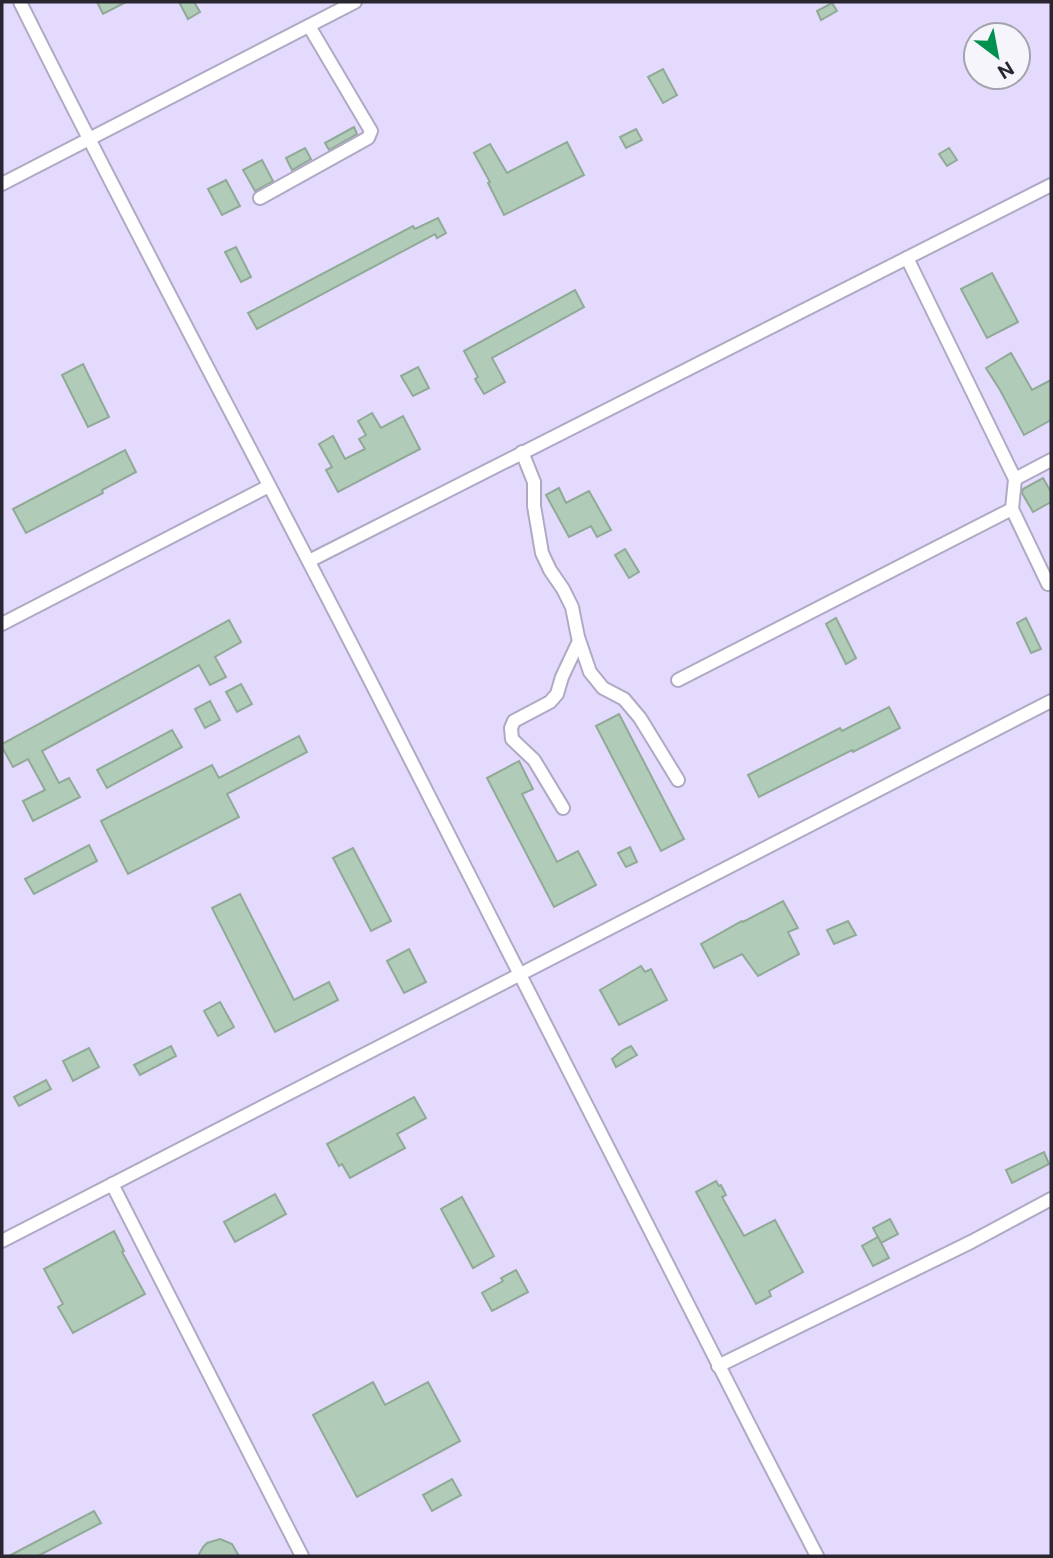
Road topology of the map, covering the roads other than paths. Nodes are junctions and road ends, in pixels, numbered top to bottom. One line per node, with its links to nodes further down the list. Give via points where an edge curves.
1 (20, 2): 4 (lane)
2 (355, 2): 3 (lane)
3 (309, 26): 4 (lane); 7 (lane, via 371,131 368,138)
4 (89, 141): 5 (lane); 12 (lane)
5 (2, 184)
6 (1051, 185): 8 (lane)
7 (260, 198)
8 (907, 258): 9 (lane); 11 (lane)
9 (522, 452): 14 (lane); 17 (lane, via 534,482 542,553 572,607)
10 (1051, 460): 11 (lane)
11 (1015, 479): 13 (lane)
12 (270, 486): 14 (lane); 16 (lane)
13 (1012, 509): 15 (lane); 18 (lane)
14 (309, 561): 22 (lane)
15 (1048, 584)
16 (2, 624)
17 (579, 641): 20 (lane, via 590,672 640,718); 21 (lane, via 557,694 511,728 512,739 534,760)
18 (678, 680)
19 (1051, 701): 22 (lane)
20 (678, 780)
21 (563, 808)
22 (521, 973): 23 (lane); 26 (lane)
23 (112, 1184): 25 (lane); 27 (lane)
24 (1051, 1199): 26 (lane)
25 (2, 1241)
26 (718, 1366): 28 (lane)
27 (302, 1556)
28 (817, 1556)

